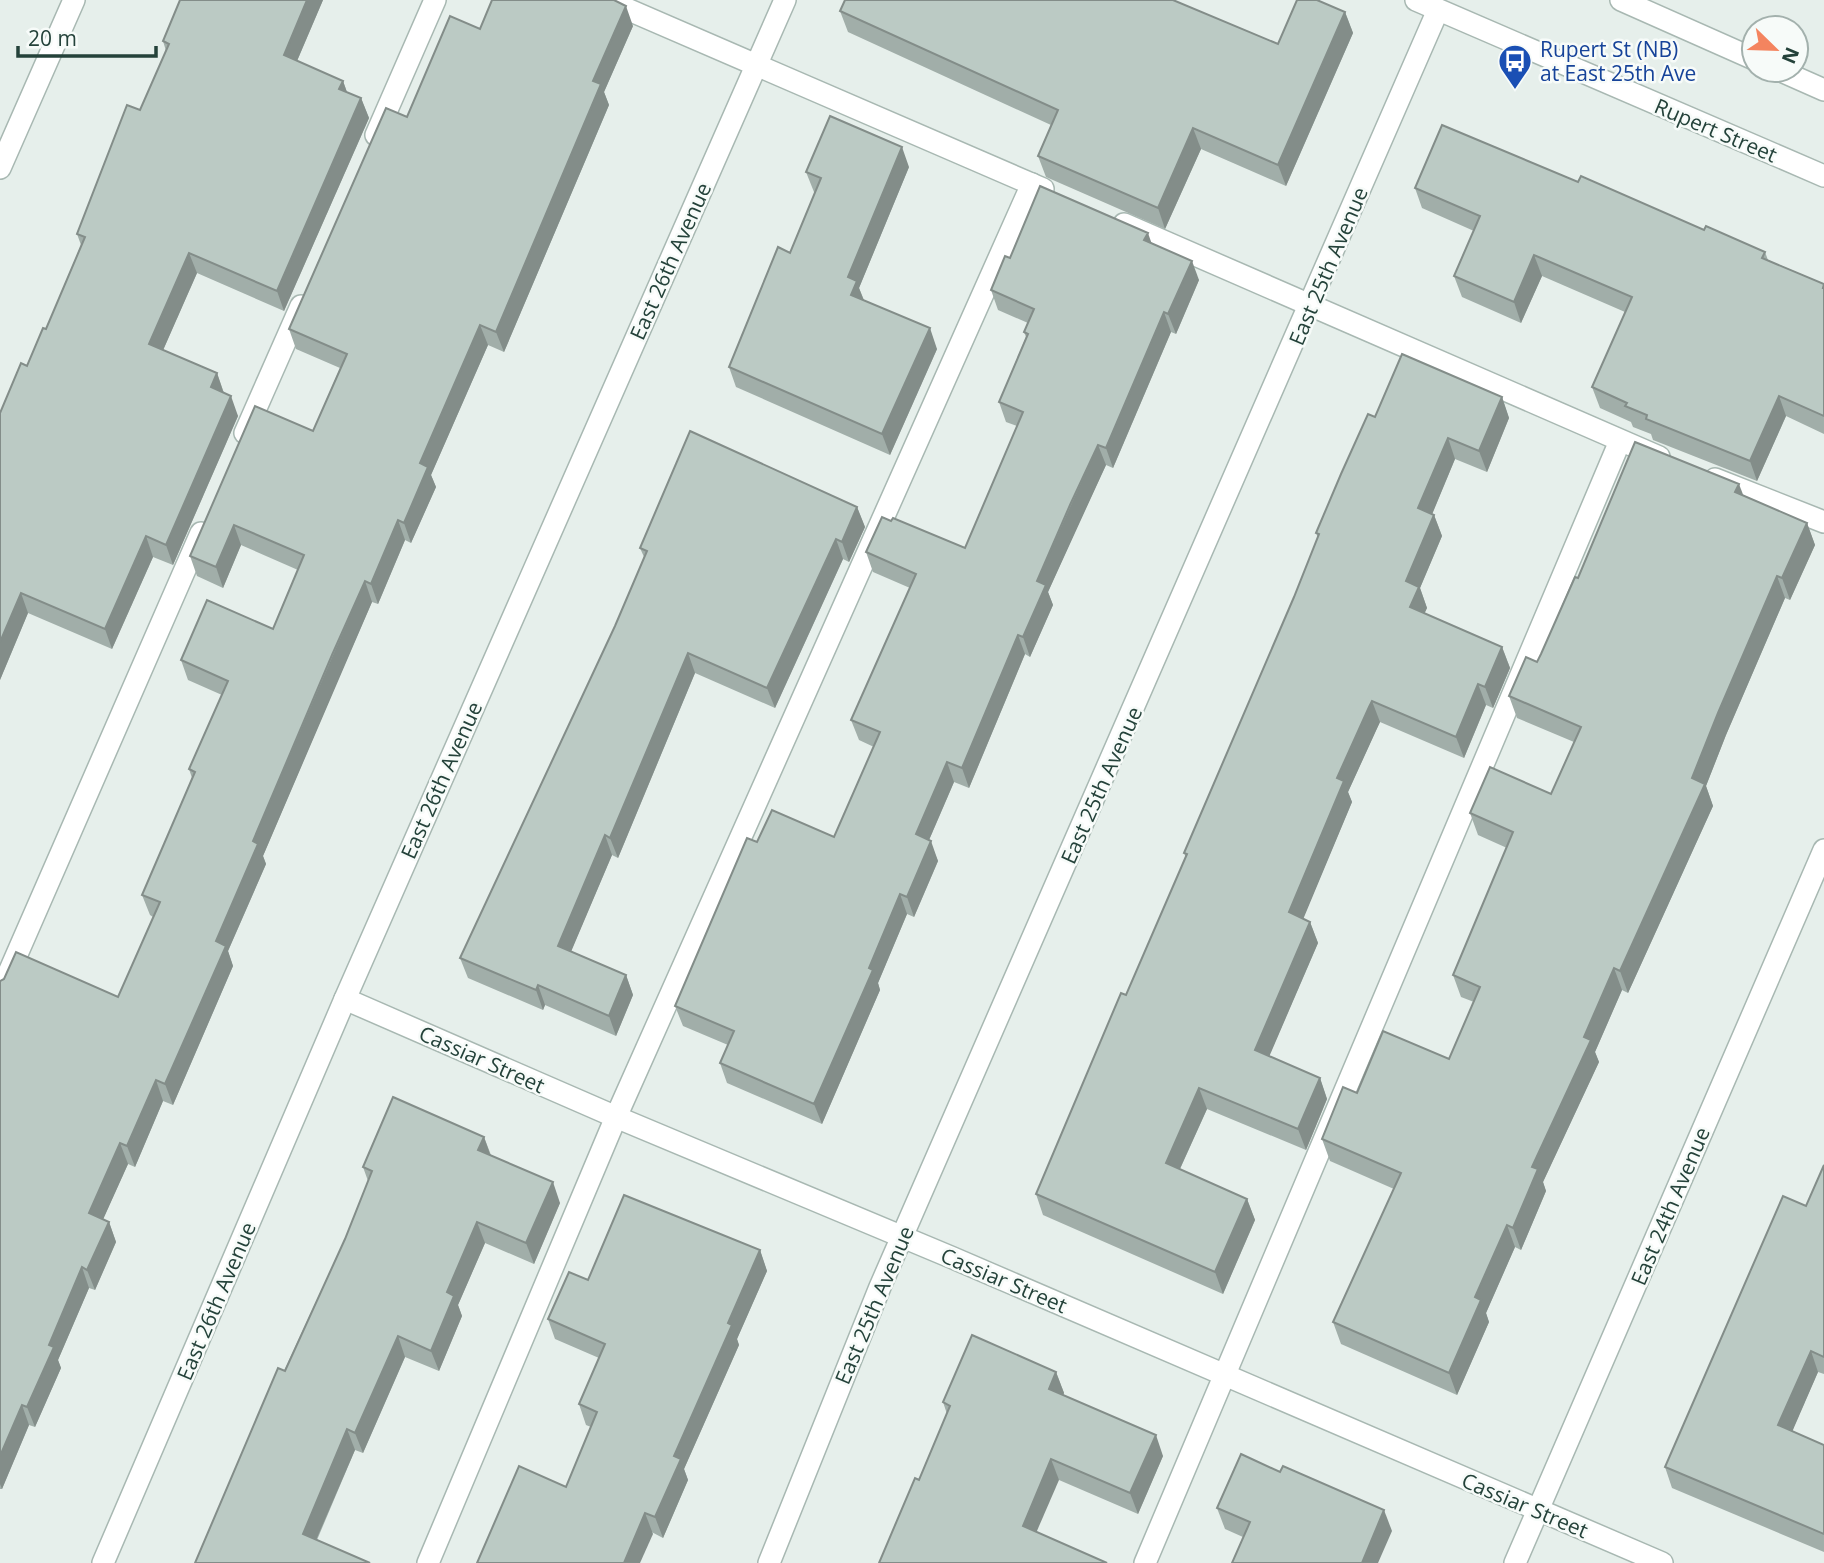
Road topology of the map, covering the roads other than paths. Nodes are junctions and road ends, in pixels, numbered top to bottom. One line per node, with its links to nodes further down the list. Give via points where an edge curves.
1 (74, 0): 11 (street)
2 (435, 0): 10 (street)
3 (606, 0): 9 (street)
4 (785, 0): 9 (street, East 26th Avenue)
5 (1416, 0): 7 (street, Rupert Street)
6 (1620, 0): 8 (street)
7 (1438, 10): 12 (street, Rupert Street); 17 (street, East 25th Avenue)
8 (1740, 53)
9 (756, 64): 13 (street); 24 (street, East 26th Avenue)
10 (368, 153)
11 (0, 168)
12 (1824, 176)
13 (1031, 184): 14 (street); 25 (street)
14 (1068, 200)
15 (1105, 216): 17 (street)
16 (307, 293): 19 (street)
17 (1311, 306): 18 (street); 26 (street, East 25th Avenue)
18 (1620, 441): 21 (street); 27 (street)
19 (234, 458)
20 (212, 509): 23 (street)
21 (1824, 522)
22 (1824, 850): 28 (street, East 24th Avenue)
23 (0, 993)
24 (345, 999): 25 (street, Cassiar Street); 29 (street, East 26th Avenue)
25 (616, 1117): 26 (street, Cassiar Street); 30 (street)
26 (902, 1238): 27 (street, Cassiar Street); 31 (street, East 25th Avenue)
27 (1223, 1374): 28 (street, Cassiar Street); 32 (street)
28 (1538, 1510): 33 (street, East 24th Avenue); 34 (street, Cassiar Street)
29 (103, 1563)
30 (428, 1563)
31 (769, 1563)
32 (1145, 1563)
33 (1515, 1563)
34 (1662, 1563)

